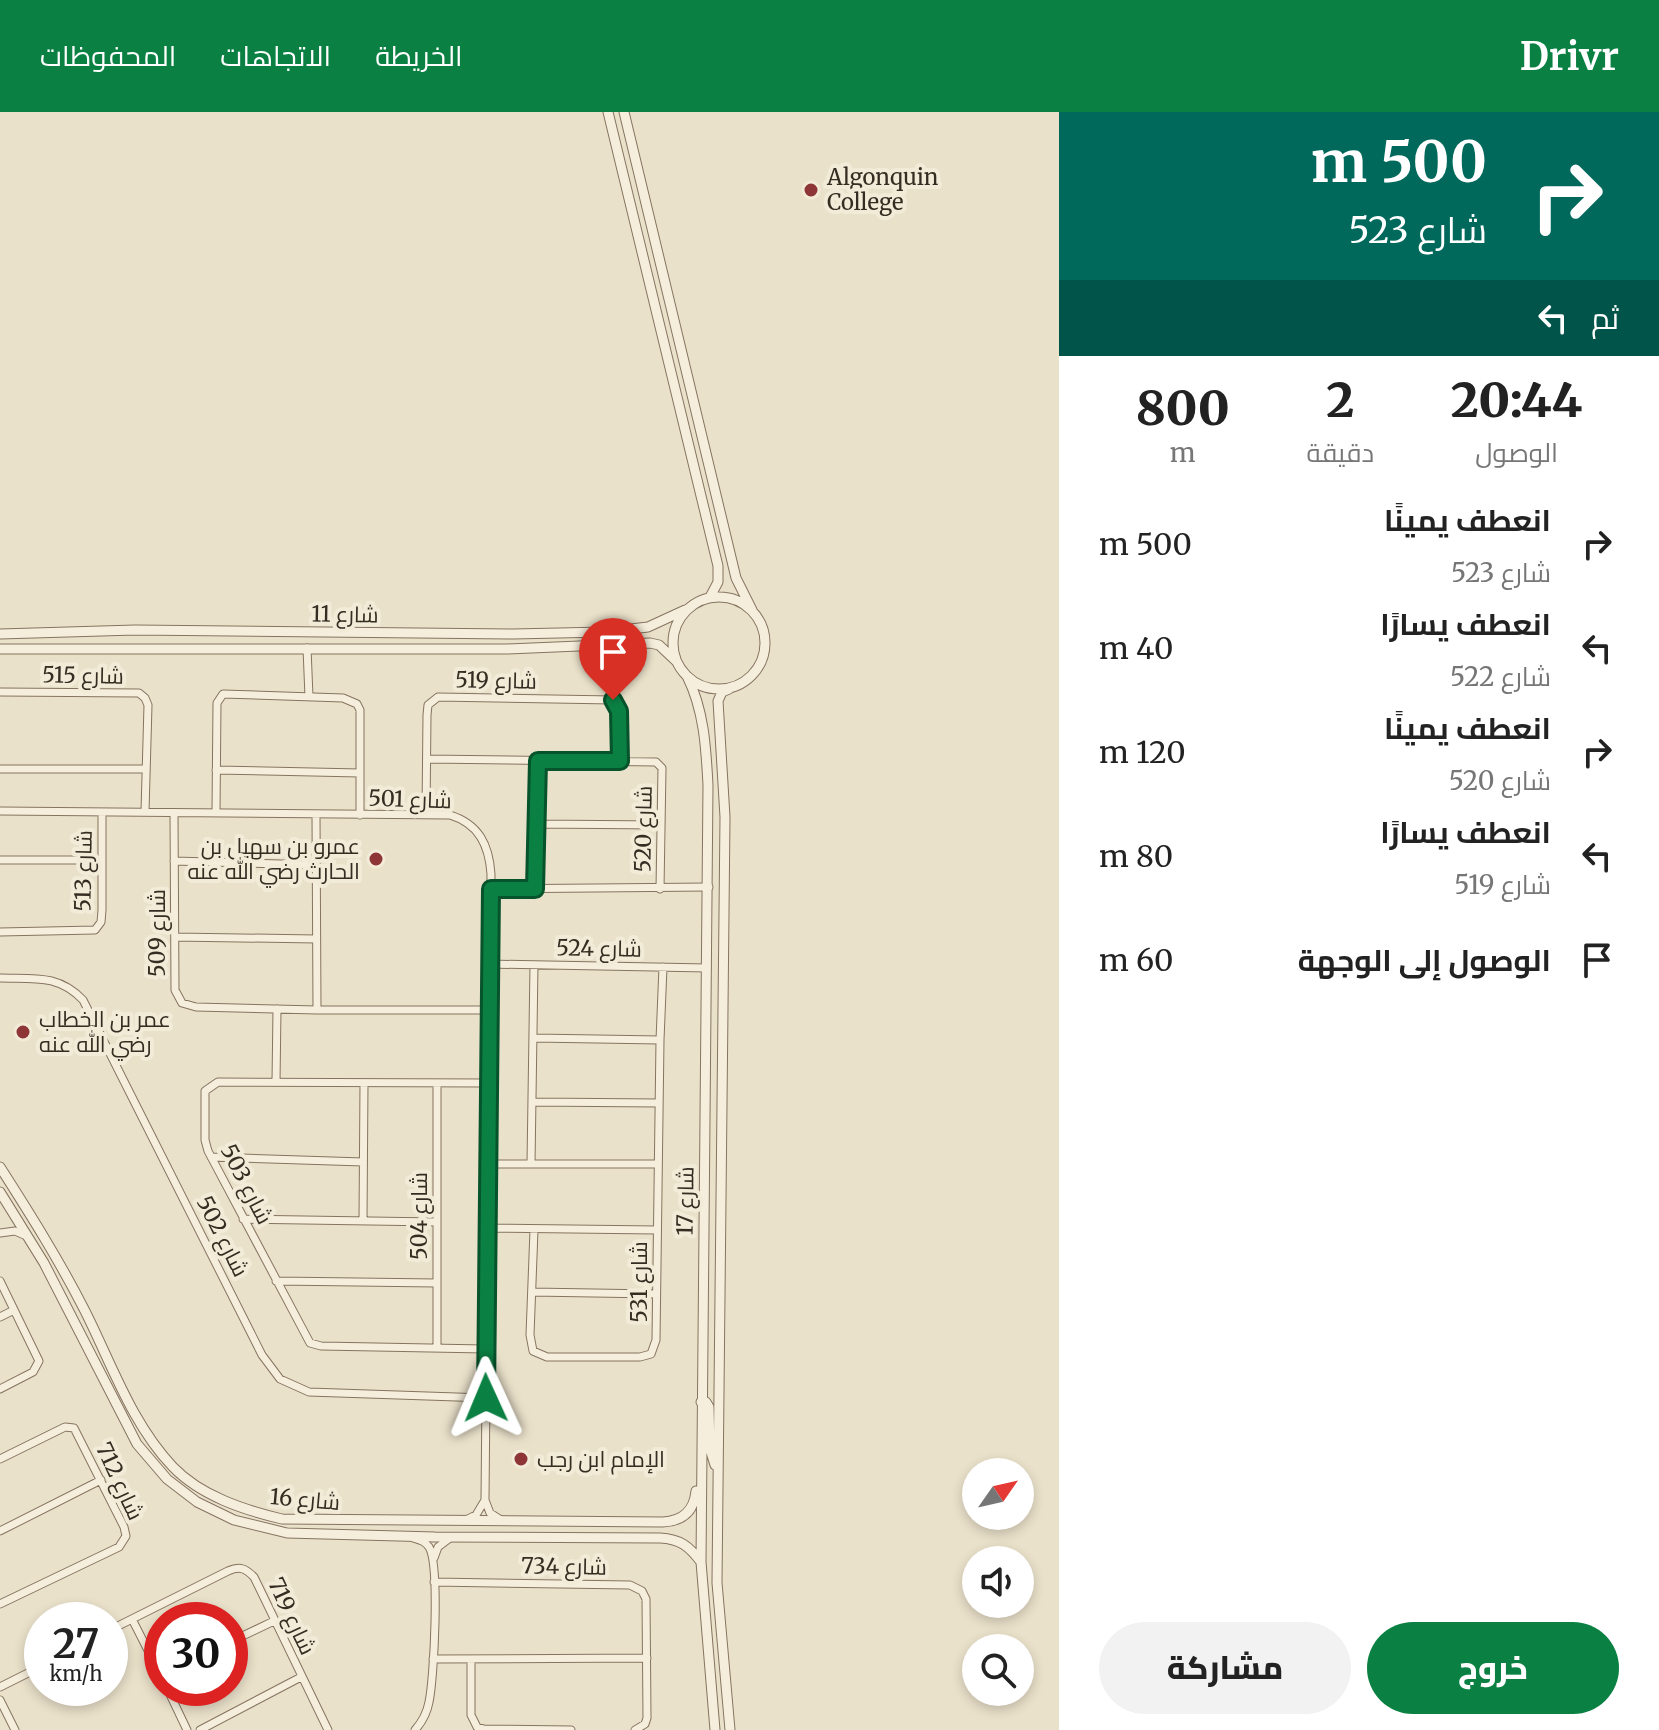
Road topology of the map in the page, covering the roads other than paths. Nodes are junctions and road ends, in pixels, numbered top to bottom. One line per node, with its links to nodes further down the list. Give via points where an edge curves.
1 (608, 112): 3 (street, via 718,566)
2 (624, 112): 5 (street, via 736,578)
3 (710, 597): 4 (street); 5 (street, via 732,598)
4 (685, 610): 7 (street, شارع 11, via 648,627 605,632); 13 (street, via 673,634)
5 (752, 610): 15 (street, via 765,635 761,663 753,675)
6 (163, 630): 7 (street, شارع 11); 8 (street, شارع 11); 9 (street, via 162,643)
7 (258, 631): 10 (street, via 238,637 199,636)
8 (0, 634)
9 (101, 647): 10 (street, شارع 11); 12 (street, شارع 11)
10 (196, 648): 11 (street, شارع 11)
11 (307, 648): 13 (street, شارع 11, via 650,643); 17 (street)
12 (0, 649)
13 (676, 661): 14 (street)
14 (687, 676): 15 (street, via 699,685); 39 (street, شارع 17, via 706,750)
15 (729, 689): 61 (street, شارع 17, via 718,701 725,817)
16 (0, 692): 22 (street, شارع 515, via 139,693 148,705)
17 (309, 697): 23 (street, via 223,694 217,703); 24 (street, via 357,704)
18 (427, 759): 19 (street, شارع 520); 20 (street, شارع 519, via 428,705 438,697 613,700 619,711); 31 (street, شارع 519)
19 (538, 761): 20 (street, شارع 520); 33 (street)
20 (620, 761): 34 (street, شارع 520, via 660,764)
21 (0, 769): 22 (street)
22 (146, 769): 27 (street, شارع 515)
23 (216, 770): 24 (street); 29 (street)
24 (360, 773): 32 (street)
25 (0, 811): 26 (street, شارع 501)
26 (102, 812): 27 (street, شارع 501); 36 (street, شارع 513)
27 (145, 812): 28 (street, شارع 501)
28 (174, 813): 29 (street, شارع 501); 37 (street, شارع 509)
29 (216, 813): 30 (street, شارع 501)
30 (316, 814): 32 (street, شارع 501); 38 (street)
31 (426, 814): 32 (street, شارع 501); 40 (street, شارع 501, via 462,819 481,836 490,858)
32 (360, 815)
33 (537, 824): 34 (street); 41 (street)
34 (661, 825): 42 (street, شارع 520)
35 (0, 860): 36 (street)
36 (102, 860): 43 (street, شارع 513, via 101,922 95,930)
37 (174, 861): 38 (street); 44 (street, شارع 509)
38 (316, 865): 45 (street)
39 (709, 887): 42 (street); 49 (street, شارع 17)
40 (491, 889): 41 (street); 46 (street, شارع 501)
41 (535, 889): 42 (street)
42 (660, 889)
43 (0, 932)
44 (175, 937): 45 (street); 51 (street, شارع 509, via 175,990 182,1003)
45 (316, 939): 52 (street)
46 (489, 964): 47 (street, شارع 524); 53 (street, شارع 501)
47 (534, 965): 48 (street, شارع 524); 55 (street)
48 (663, 967): 49 (street, شارع 524); 56 (street, شارع 531)
49 (707, 968): 54 (street, شارع 17)
50 (0, 978): 93 (street, شارع 502, via 58,981 83,1000 262,1355 280,1379 309,1392)
51 (277, 1009): 52 (street, شارع 509); 57 (street)
52 (317, 1010): 53 (street, شارع 509)
53 (488, 1010): 59 (street, شارع 501)
54 (704, 1032): 61 (street, via 709,1074 712,1083); 94 (street, شارع 17)
55 (534, 1038): 56 (street); 62 (street)
56 (660, 1040): 63 (street, شارع 531)
57 (276, 1082): 58 (street, شارع 503); 64 (street, شارع 503, via 218,1082 205,1091 205,1140)
58 (364, 1083): 60 (street, شارع 503); 65 (street)
59 (488, 1083): 60 (street, شارع 503); 66 (street, شارع 501)
60 (437, 1084): 74 (street, شارع 504)
61 (720, 1085): 98 (street, شارع 17)
62 (533, 1102): 63 (street); 67 (street)
63 (659, 1103): 68 (street, شارع 531)
64 (211, 1157): 65 (street); 72 (street, شارع 503)
65 (363, 1162): 73 (street)
66 (488, 1164): 67 (street); 75 (street, شارع 501)
67 (531, 1164): 68 (street)
68 (658, 1164): 77 (street, شارع 531)
69 (0, 1167): 86 (street, شارع 16)
70 (0, 1192): 71 (street, شارع 16)
71 (8, 1205): 78 (street, via 8,1222); 79 (street, شارع 16)
72 (243, 1219): 73 (street); 82 (street, شارع 503)
73 (363, 1221): 74 (street)
74 (437, 1222): 83 (street, شارع 504)
75 (486, 1228): 76 (street); 90 (street, شارع 501)
76 (534, 1230): 77 (street); 84 (street, شارع 531)
77 (657, 1230): 85 (street, شارع 531)
78 (0, 1233): 79 (street, via 22,1232)
79 (30, 1239): 80 (street, شارع 16)
80 (44, 1263): 86 (street, via 56,1274 72,1306); 91 (street, شارع 16)
81 (0, 1281): 87 (street)
82 (276, 1281): 83 (street); 89 (street, شارع 503, via 310,1343)
83 (437, 1283): 89 (street, شارع 504)
84 (532, 1292): 85 (street); 85 (street, شارع 531, via 531,1345 547,1357 651,1354)
85 (656, 1294)
86 (83, 1308): 95 (street, شارع 16)
87 (14, 1310): 88 (street); 92 (street, via 39,1361 33,1372)
88 (0, 1317)
89 (437, 1348): 90 (street, شارع 503)
90 (485, 1349): 93 (street, شارع 501)
91 (95, 1363): 95 (street, via 104,1363); 105 (street, شارع 16, via 137,1444 167,1479 197,1502 264,1529)
92 (0, 1389)
93 (486, 1398): 100 (street, شارع 501)
94 (701, 1402): 97 (street, شارع 17); 98 (street, via 709,1407 710,1449)
95 (133, 1410): 101 (street, شارع 16, via 147,1434 189,1480 258,1513 337,1521)
96 (0, 1459): 99 (street, شارع 712, via 57,1430 74,1428)
97 (701, 1460): 103 (street, شارع 16, via 695,1501 683,1517 673,1522); 109 (street, شارع 17)
98 (718, 1476): 133 (street, شارع 17, via 717,1583)
99 (101, 1480): 104 (street); 111 (street, شارع 712, via 124,1527 123,1542)
100 (485, 1500): 101 (street); 102 (street, via 490,1513)
101 (466, 1520): 102 (street, شارع 16)
102 (503, 1521): 103 (street, شارع 16)
103 (621, 1522): 107 (street, via 612,1532 558,1531)
104 (0, 1531)
105 (407, 1536): 106 (street, شارع 16); 108 (street, via 424,1542)
106 (452, 1537): 107 (street, شارع 16); 108 (street, via 438,1547)
107 (536, 1537): 109 (street, شارع 16, via 676,1539)
108 (433, 1560): 110 (street)
109 (701, 1562): 132 (street, شارع 17)
110 (434, 1582): 117 (street, شارع 734, via 630,1585 646,1599); 118 (street)
111 (0, 1604)
112 (132, 1619): 113 (street, شارع 719); 114 (street, شارع 719, via 238,1567 254,1577); 116 (street)
113 (128, 1621)
114 (274, 1621): 115 (street); 121 (street, شارع 719)
115 (248, 1633)
116 (144, 1642)
117 (647, 1658): 119 (street); 131 (street, شارع 734, via 647,1718)
118 (433, 1659): 119 (street); 129 (street, via 429,1703)
119 (471, 1659): 130 (street, via 471,1715 477,1727)
120 (24, 1675): 122 (street)
121 (301, 1677): 127 (street); 128 (street, شارع 719)
122 (0, 1687)
123 (0, 1700): 125 (street)
124 (176, 1706): 126 (street)
125 (15, 1730)
126 (187, 1730)
127 (200, 1730)
128 (328, 1730)
129 (415, 1730)
130 (571, 1730)
131 (635, 1730)
132 (715, 1730)
133 (730, 1730)

